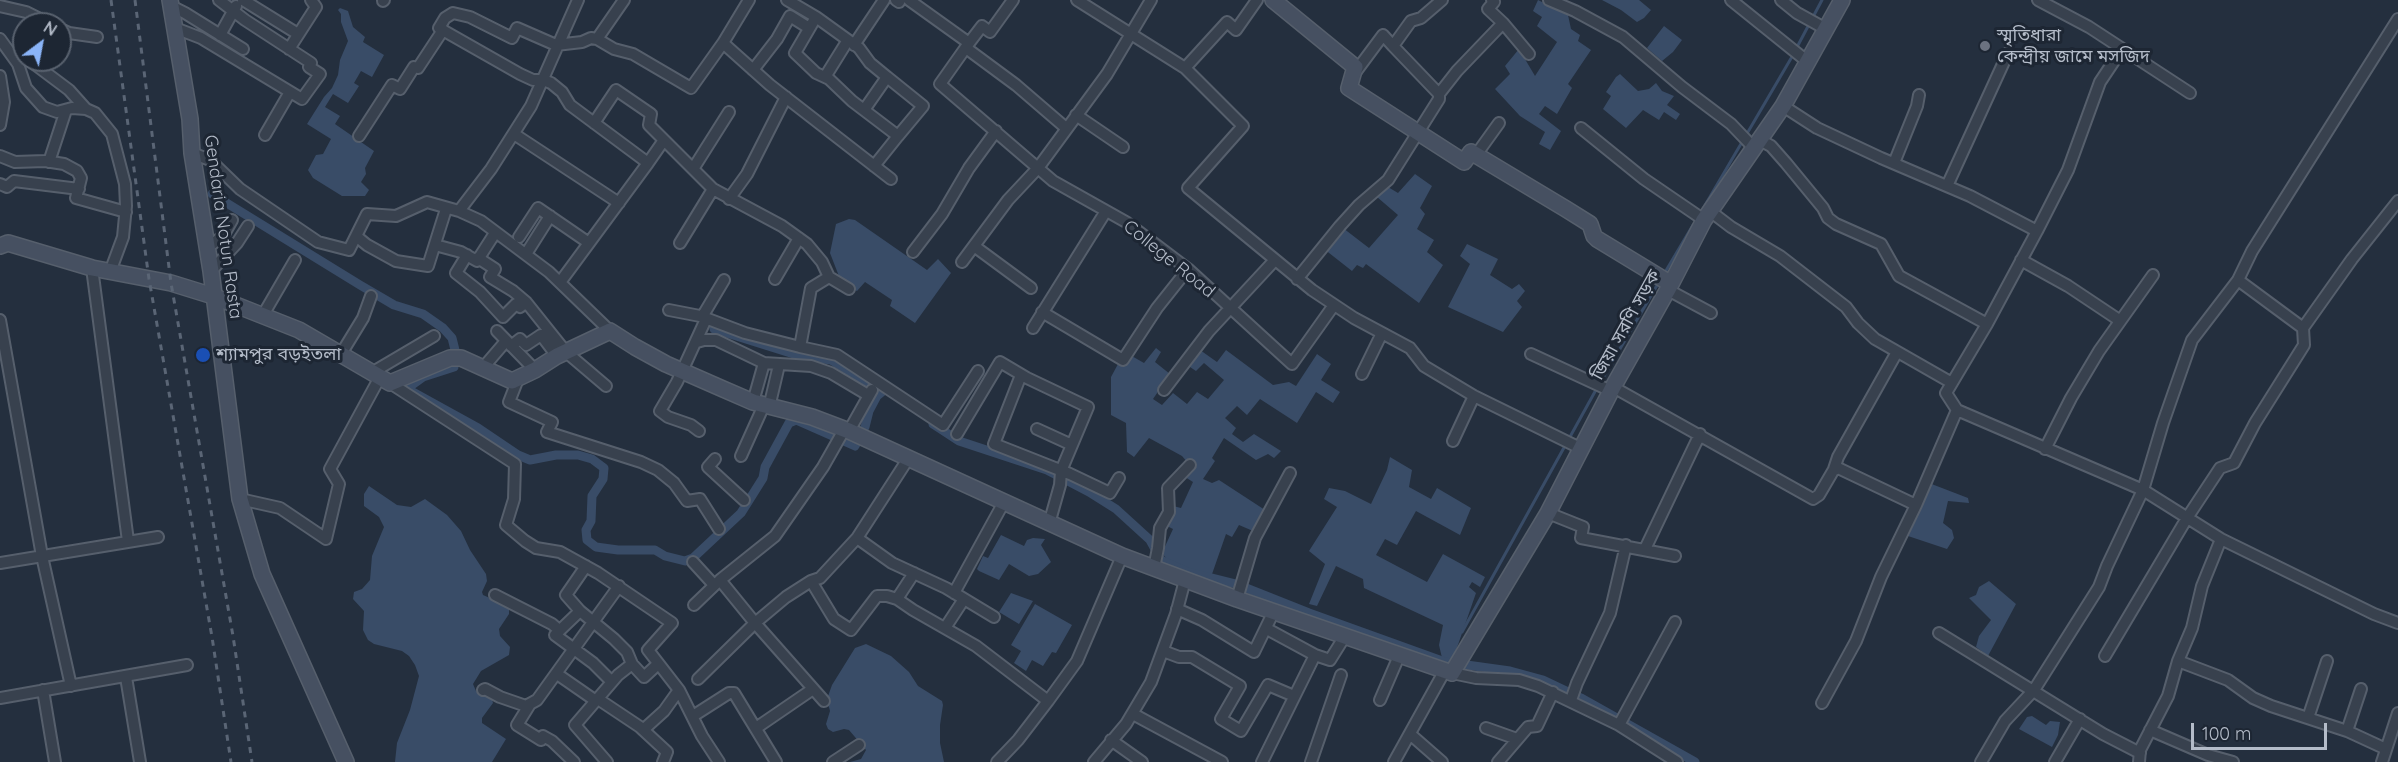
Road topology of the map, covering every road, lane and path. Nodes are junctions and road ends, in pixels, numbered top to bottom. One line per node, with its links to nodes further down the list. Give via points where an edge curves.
1 (219, 0): 28 (street)
2 (241, 0): 28 (street); 39 (street)
3 (311, 0): 39 (street, via 316,7)
4 (563, 0): 25 (street)
5 (624, 0): 41 (street)
6 (749, 0): 43 (street)
7 (787, 0): 29 (street)
8 (884, 0): 44 (street)
9 (896, 0): 10 (street)
10 (900, 0)
11 (909, 0): 46 (street)
12 (1014, 0): 46 (street, via 990,32 982,26)
13 (1151, 0): 37 (street)
14 (1257, 0): 54 (street, via 1236,30 1227,22)
15 (1273, 0): 60 (main road, via 1354,67)
16 (1442, 0): 47 (street, via 1421,18 1411,21)
17 (1492, 0): 31 (street, via 1488,9)
18 (1549, 0): 85 (street, via 1623,37)
19 (1731, 0): 53 (street)
20 (1781, 0): 34 (street)
21 (1842, 0): 34 (main road, জিয়া সরণি সড়ক)
22 (2038, 0): 50 (street)
23 (1084, 2): 37 (street)
24 (171, 3): 32 (main road, Gendaria Notun Rasta); 38 (street)
25 (576, 3): 45 (street)
26 (0, 6): 27 (street)
27 (26, 6)
28 (233, 11): 38 (street); 49 (street)
29 (816, 17): 33 (street); 44 (street)
30 (2398, 19): 140 (street)
31 (1503, 23): 51 (street); 64 (street)
32 (175, 28): 62 (street, via 201,38); 87 (main road, Gendaria Notun Rasta)
33 (809, 28): 55 (street, via 790,16); 58 (street, via 795,53)
34 (1826, 29): 53 (main road, জিয়া সরণি সড়ক)
35 (443, 30): 45 (street, via 439,28 445,18 460,13 512,38 517,28); 61 (street, via 520,74); 82 (street, via 400,89 392,85)
36 (72, 33): 40 (street)
37 (1133, 33): 54 (street); 72 (street)
38 (220, 34): 48 (street)
39 (298, 34): 49 (street)
40 (97, 37)
41 (597, 39): 43 (street, via 633,54 691,88); 45 (street)
42 (1, 43): 69 (street, via 18,64 26,88 43,107 57,112)
43 (723, 43): 55 (street)
44 (851, 43): 58 (street); 59 (street)
45 (556, 45): 61 (street)
46 (968, 46): 76 (street); 78 (street, College Road, via 940,84)
47 (1393, 46): 60 (street, via 1383,35); 64 (street)
48 (243, 49)
49 (289, 49): 62 (street, via 320,74 302,99)
50 (2122, 49): 63 (street); 112 (street, via 2100,82 2068,170)
51 (1529, 54)
52 (2008, 54): 98 (street)
53 (1808, 62): 67 (main road, জিয়া সরণি সড়ক)
54 (1185, 68): 129 (street, via 1243,126 1188,188)
55 (753, 70): 66 (street)
56 (45, 72): 68 (street)
57 (0, 76): 75 (street, via 4,102)
58 (825, 77): 70 (street)
59 (887, 77): 70 (street); 83 (street, via 923,106)
60 (1352, 77): 79 (main road, via 1349,88)
61 (543, 80): 73 (street, via 562,92 570,105); 80 (street)
62 (290, 92): 81 (street)
63 (2190, 93)
64 (1439, 94): 79 (street)
65 (1919, 95): 92 (street)
66 (786, 97): 93 (street); 101 (street, via 747,174)
67 (1783, 106): 85 (main road, জিয়া সরণি সড়ক); 92 (street, via 1817,128)
68 (86, 109): 69 (street); 107 (street, via 95,113 112,134 125,184)
69 (66, 110): 90 (street)
70 (864, 110): 83 (street)
71 (729, 112): 95 (street)
72 (1076, 115): 76 (street); 86 (street)
73 (594, 123): 84 (street, via 616,90 651,114 649,125); 91 (street)
74 (1499, 123): 88 (street)
75 (0, 125)
76 (1066, 128): 94 (street)
77 (1581, 128): 108 (street, via 1644,179)
78 (996, 131): 94 (street, College Road); 123 (street)
79 (1417, 133): 88 (main road, via 1464,162 1471,152); 138 (street, via 1388,180 1346,219)
80 (514, 134): 103 (street); 105 (street)
81 (265, 135)
82 (359, 136)
83 (898, 136): 93 (street)
84 (664, 140): 91 (street); 95 (street)
85 (1755, 143): 108 (main road, জিয়া সরণি সড়ক); 157 (street, via 1771,146 1824,208 1828,218 1881,244 1899,276)
86 (1123, 147)
87 (192, 153): 114 (street, via 210,160 240,189 318,242 349,250); 122 (main road, Gendaria Notun Rasta)
88 (1476, 155): 142 (main road, via 1588,222 1597,239)
89 (0, 156): 90 (street, via 15,162)
90 (49, 162): 99 (street, via 77,171 81,178)
91 (648, 163): 103 (street)
92 (1894, 163): 98 (street)
93 (874, 166): 96 (street)
94 (1038, 168): 106 (street, College Road); 121 (street)
95 (693, 169): 100 (street)
96 (891, 179)
97 (0, 184): 99 (street, via 7,187 14,181)
98 (1947, 186): 112 (street)
99 (78, 189): 107 (street, via 76,198)
100 (713, 189): 101 (street); 119 (street)
101 (729, 199): 116 (street)
102 (2398, 201): 159 (street)
103 (619, 203): 118 (street)
104 (446, 209): 105 (street); 114 (street, via 427,202 396,216 367,214); 120 (street)
105 (459, 211): 113 (street)
106 (1106, 211): 132 (street, College Road); 151 (street, College Road)
107 (126, 212): 134 (street, via 123,237)
108 (1707, 215): 142 (main road, জিয়া সরণি সড়ক); 167 (street, via 1780,256 1846,307 1875,339)
109 (550, 216): 115 (street, via 538,208); 118 (street); 124 (street)
110 (232, 220): 122 (street, via 224,236)
111 (248, 226): 133 (street)
112 (2037, 231): 128 (street)
113 (495, 232): 124 (street); 126 (street)
114 (356, 236): 120 (street, via 382,254 409,264 428,266)
115 (519, 237)
116 (799, 238): 136 (street, via 822,262); 137 (street)
117 (3, 243): 131 (main road)
118 (589, 243): 141 (street)
119 (680, 243)
120 (435, 245): 125 (street)
121 (974, 246): 130 (street); 143 (street)
122 (207, 249): 133 (main road, Gendaria Notun Rasta)
123 (913, 252)
124 (526, 254): 141 (street)
125 (467, 255): 126 (street, via 477,261); 147 (street, via 456,273 503,317 516,304 520,308)
126 (478, 258): 147 (street, via 495,269 490,276)
127 (295, 260): 153 (street)
128 (2021, 260): 156 (street); 157 (street)
129 (1274, 261): 138 (street); 150 (street)
130 (962, 262)
131 (92, 268): 134 (main road); 219 (street)
132 (1188, 269): 150 (street, College Road); 151 (street, via 1123,360)
133 (211, 271): 145 (main road, Gendaria Notun Rasta)
134 (110, 272): 145 (main road, via 171,283)
135 (2153, 275): 156 (street)
136 (829, 277): 144 (street); 166 (street, via 811,288)
137 (776, 279)
138 (1297, 279): 148 (street)
139 (724, 280): 154 (street)
140 (2238, 280): 159 (street); 207 (street, via 2192,340)
141 (561, 281): 161 (street)
142 (1670, 286): 152 (street, via 1670,291); 184 (main road, জিয়া সরণি সড়ক)
143 (1031, 288)
144 (849, 289)
145 (213, 296): 153 (main road); 208 (main road, Gendaria Notun Rasta)
146 (371, 296): 168 (street, via 363,318)
147 (526, 302): 169 (street)
148 (1334, 305): 150 (street, College Road, via 1292,364); 162 (street)
149 (669, 310): 154 (street)
150 (1230, 310): 185 (street)
151 (1042, 312): 158 (street, College Road)
152 (1711, 313)
153 (263, 315): 168 (main road)
154 (704, 318): 164 (street); 166 (street)
155 (0, 320): 222 (street)
156 (2119, 320): 198 (street)
157 (1987, 324): 182 (street)
158 (1033, 328)
159 (2303, 328): 213 (street, via 2304,345 2234,463 2220,468)
160 (497, 331): 165 (street)
161 (610, 331): 169 (main road); 175 (main road)
162 (1382, 333): 177 (street); 187 (street, via 1410,348 1424,366)
163 (435, 336): 179 (street)
164 (697, 342): 171 (street, via 716,340); 175 (street)
165 (509, 344): 169 (street, via 520,339 526,345 541,335); 173 (street); 174 (street)
166 (800, 347): 181 (street, via 837,355)
167 (1897, 352): 182 (street); 203 (street)
168 (341, 354): 179 (main road)
169 (561, 354): 174 (main road); 183 (street)
170 (1532, 354): 184 (street)
171 (764, 363): 172 (street); 188 (street)
172 (780, 365): 186 (street, via 811,366); 188 (street)
173 (482, 369): 179 (main road, via 455,358); 180 (main road, via 506,380)
174 (535, 370): 180 (main road)
175 (683, 371): 188 (main road); 191 (street, via 660,411)
176 (978, 371): 181 (street, via 943,425)
177 (1362, 374)
178 (1021, 375): 192 (street, via 1000,362); 196 (street, via 1088,407); 204 (street, via 994,444)
179 (381, 377): 208 (street, via 330,469 339,484 326,538 280,508); 228 (street, via 515,464 514,500 506,525 536,548 560,552)
180 (518, 379): 215 (street, via 510,402 552,422 547,432 658,470 687,501 700,499)
181 (876, 382): 186 (street)
182 (1952, 383): 189 (street, via 1946,393)
183 (606, 386)
184 (1612, 389): 193 (street); 197 (main road, জিয়া সরণি সড়ক)
185 (1164, 390)
186 (868, 395): 194 (street)
187 (1474, 396): 195 (street); 197 (street)
188 (763, 402): 194 (main road, via 802,414); 199 (street)
189 (1957, 410): 198 (street); 211 (street)
190 (1037, 429): 196 (street)
191 (699, 431)
192 (957, 434)
193 (1700, 434): 203 (street, via 1813,498 1819,495); 221 (street)
194 (845, 435): 201 (main road, via 872,442); 232 (street, via 775,536)
195 (1453, 441)
196 (1072, 445): 204 (street)
197 (1582, 449): 212 (main road, জিয়া সরণি সড়ক)
198 (2045, 449): 207 (street)
199 (741, 456)
200 (715, 459): 209 (street, via 708,467)
201 (908, 459): 210 (main road); 217 (street)
202 (1190, 465): 227 (street, via 1168,488 1169,512 1160,528)
203 (1834, 469): 211 (street, via 1842,469)
204 (1061, 471): 206 (street, via 1110,493); 214 (street)
205 (1290, 473): 236 (street, via 1255,538)
206 (1119, 478)
207 (2143, 490): 213 (street); 274 (street, via 2099,587)
208 (240, 499): 305 (main road, Gendaria Notun Rasta, via 262,574)
209 (744, 500)
210 (1004, 502): 214 (main road); 235 (street)
211 (1916, 505): 283 (street, via 1856,641)
212 (1548, 513): 220 (street, via 1583,527 1581,538); 262 (main road, জিয়া সরণি সড়ক)
213 (2187, 518): 218 (street); 256 (street)
214 (1049, 524): 223 (main road)
215 (719, 529)
216 (158, 537): 219 (street)
217 (857, 538): 229 (street); 231 (street, via 820,578)
218 (2222, 539): 246 (street); 257 (street)
219 (128, 541): 222 (street)
220 (1626, 545): 221 (street); 280 (street, via 1610,613)
221 (1646, 549): 224 (street)
222 (42, 556): 226 (street); 268 (street)
223 (1122, 556): 227 (main road); 282 (street, via 1077,661)
224 (1675, 556)
225 (693, 562): 232 (street)
226 (0, 563)
227 (1154, 565): 230 (main road)
228 (586, 566): 233 (street); 240 (street, via 566,595)
229 (914, 573): 235 (street); 237 (street)
230 (1185, 580): 236 (main road); 239 (street)
231 (811, 581): 237 (street, via 834,619 852,630 877,596); 245 (street)
232 (717, 583): 238 (street); 245 (street)
233 (619, 586): 243 (street); 260 (street, via 672,623 648,650)
234 (495, 595): 249 (street)
235 (959, 596): 242 (street); 247 (street)
236 (1238, 596): 241 (main road)
237 (897, 599): 247 (street)
238 (694, 605)
239 (1177, 609): 248 (street, via 1254,652); 253 (street)
240 (580, 611): 243 (street); 249 (street)
241 (1274, 611): 248 (street); 251 (main road)
242 (994, 617)
243 (594, 621): 252 (street); 259 (street, via 627,652)
244 (1675, 621): 290 (street)
245 (755, 623): 266 (street); 269 (street)
246 (2398, 623)
247 (945, 628): 282 (street, via 976,646)
248 (1266, 629): 254 (street)
249 (559, 630): 252 (street, via 555,635)
250 (1939, 633): 274 (street)
251 (1345, 636): 254 (street, via 1330,660); 255 (main road)
252 (575, 649): 263 (street); 267 (street)
253 (1163, 651): 276 (street, via 1192,657 1240,686 1221,719 1241,731 1268,685); 286 (street)
254 (1315, 655): 276 (street)
255 (1399, 656): 262 (main road); 279 (street)
256 (2105, 656)
257 (2178, 661): 288 (street, via 2228,680 2253,698); 295 (street, via 2168,696)
258 (2327, 661): 288 (street)
259 (632, 664): 260 (street, via 644,676); 267 (street)
260 (658, 664): 273 (street)
261 (187, 665): 265 (street)
262 (1450, 671): 275 (street, via 1476,678 1519,680); 297 (street)
263 (557, 674): 278 (street); 284 (street)
264 (1341, 675): 317 (street)
265 (126, 677): 268 (street); 304 (street)
266 (698, 679)
267 (611, 681): 278 (street)
268 (71, 686): 271 (street)
269 (813, 689): 281 (street); 292 (street)
270 (2361, 689): 296 (street)
271 (43, 690): 277 (street); 303 (street)
272 (483, 690): 284 (street, via 512,703)
273 (679, 690): 287 (street); 294 (street)
274 (2034, 690): 289 (street); 322 (street, via 2005,721)
275 (1553, 692): 280 (street); 299 (street, via 1538,726 1528,727)
276 (1294, 696): 316 (street)
277 (0, 698)
278 (597, 700): 294 (street); 307 (street, via 575,725)
279 (1380, 700)
280 (1572, 700): 290 (street)
281 (824, 701)
282 (1048, 701): 312 (street)
283 (1822, 703)
284 (530, 704): 306 (street, via 517,725 541,740 543,736 552,741)
285 (2398, 712): 291 (street)
286 (1133, 714): 298 (street); 315 (street)
287 (693, 716): 292 (street, via 734,693); 309 (street)
288 (2308, 718): 296 (street)
289 (2080, 719): 302 (street); 323 (street)
290 (1619, 725): 321 (street)
291 (2396, 725): 301 (street)
292 (756, 728): 310 (street)
293 (1486, 728): 299 (street)
294 (644, 730): 308 (street, via 667,752)
295 (2150, 730): 302 (street); 324 (street)
296 (2347, 731): 301 (street)
297 (1410, 734): 318 (street); 319 (street)
298 (1111, 740): 313 (street); 314 (street)
299 (1517, 740): 320 (street)
300 (859, 745): 311 (street)
301 (2386, 749): 325 (street)
302 (2140, 759)
303 (56, 762)
304 (140, 762)
305 (346, 762)
306 (574, 762)
307 (606, 762)
308 (663, 762)
309 (719, 762)
310 (776, 762)
311 (833, 762)
312 (997, 762)
313 (1094, 762)
314 (1142, 762)
315 (1222, 762)
316 (1262, 762)
317 (1311, 762)
318 (1394, 762)
319 (1442, 762)
320 (1498, 762)
321 (1677, 762)
322 (1981, 762)
323 (2055, 762)
324 (2233, 762)
325 (2382, 762)

